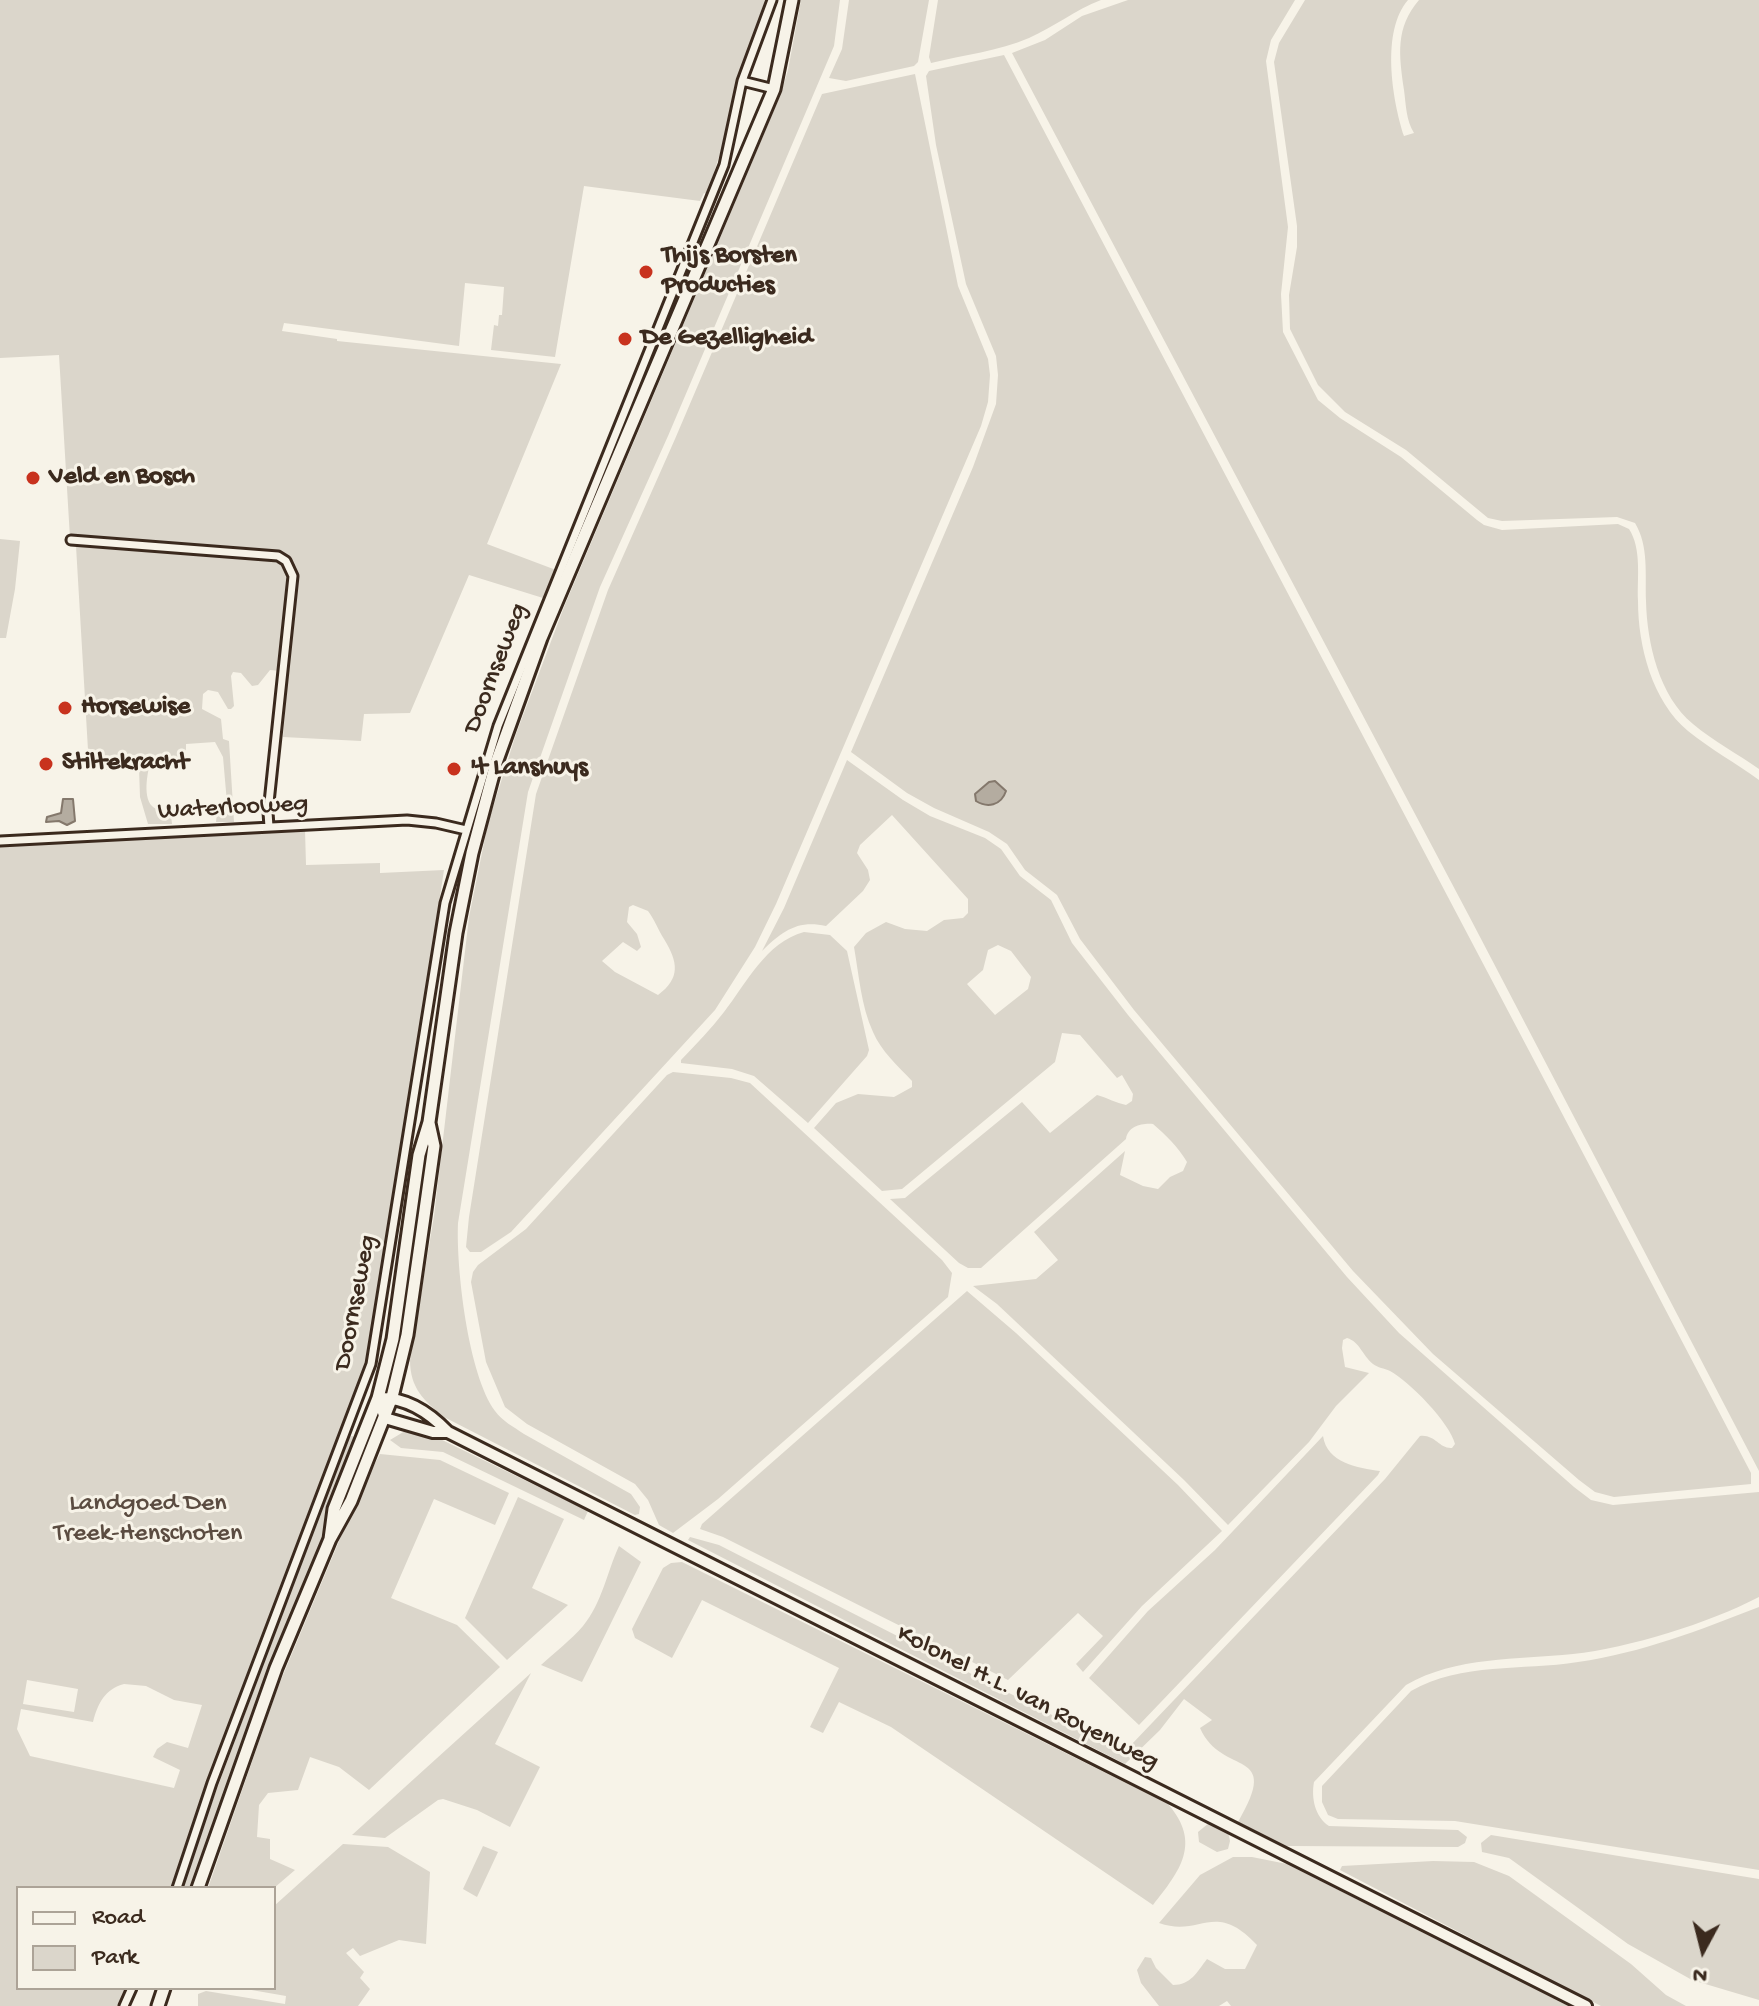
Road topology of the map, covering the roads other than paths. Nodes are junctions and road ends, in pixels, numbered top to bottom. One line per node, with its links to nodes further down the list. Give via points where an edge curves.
1 (772, 0): 3 (street, Doornseweg)
2 (792, 0): 4 (main road, Doornseweg)
3 (742, 81): 4 (street); 7 (street, Doornseweg, via 724,165 520,669)
4 (774, 89): 9 (main road, Doornseweg, via 541,638 496,763 456,933)
5 (71, 540): 6 (street, via 278,556 286,561 293,576)
6 (269, 827): 7 (street, Waterlooweg, via 416,820); 8 (street, Waterlooweg)
7 (466, 830): 10 (street, Doornseweg, via 440,930 378,1331)
8 (0, 841)
9 (429, 1122): 11 (main road, Doornseweg, via 434,1146 407,1335); 12 (main road, Doornseweg, via 419,1155 393,1339)
10 (362, 1392): 12 (street, Doornseweg); 16 (street, Doornseweg)
11 (392, 1397): 12 (street, Kolonel H.L. van Royenweg); 13 (main road, Doornseweg); 14 (street, Kolonel H.L. van Royenweg, via 416,1406)
12 (378, 1398): 13 (street); 15 (main road, Doornseweg, via 334,1509)
13 (385, 1418): 14 (street, Kolonel H.L. van Royenweg); 15 (main road, Doornseweg)
14 (448, 1432): 18 (street, Kolonel H.L. van Royenweg)
15 (330, 1539): 17 (main road, Doornseweg, via 276,1668)
16 (178, 1886)
17 (199, 1886)
18 (1586, 2006)

